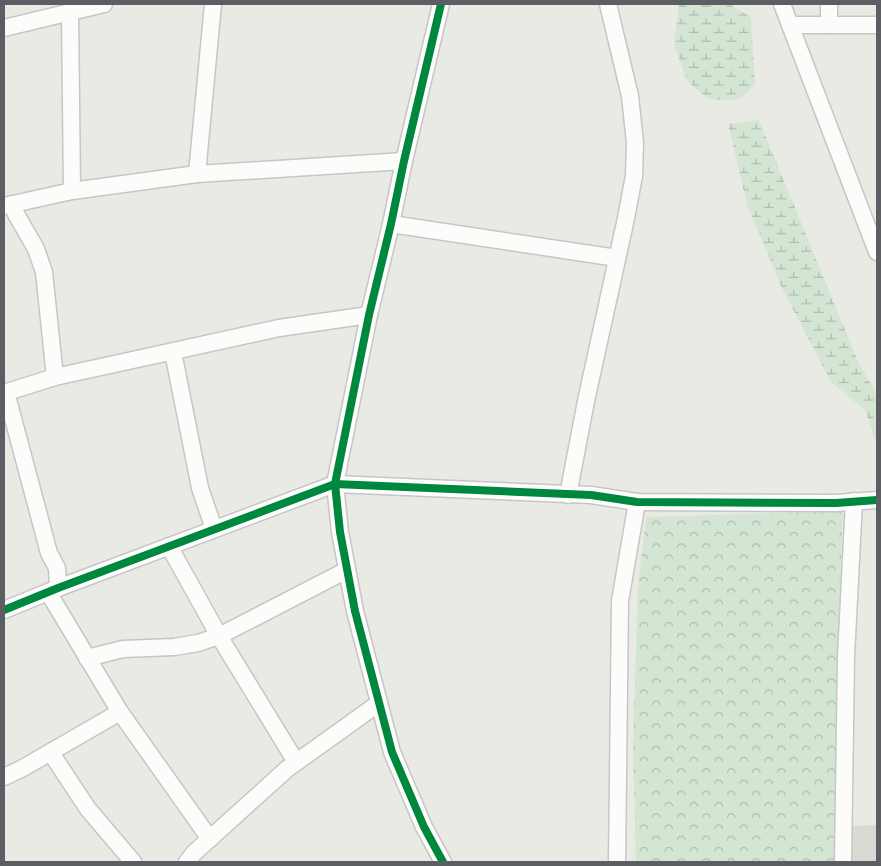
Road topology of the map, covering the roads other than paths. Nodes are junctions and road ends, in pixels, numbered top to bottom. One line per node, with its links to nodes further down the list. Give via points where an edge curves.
1 (100, 4): 2 (street); 8 (street)
2 (104, 4)
3 (213, 4): 14 (street)
4 (441, 4): 13 (street)
5 (608, 4): 19 (street, via 630,96 635,143 634,176)
6 (782, 4): 9 (street)
7 (830, 4): 10 (street)
8 (70, 11): 12 (street); 15 (street)
9 (790, 25): 10 (street); 18 (street)
10 (829, 25): 11 (street)
11 (877, 25)
12 (4, 28)
13 (404, 161): 14 (street); 17 (street)
14 (197, 174): 15 (street)
15 (72, 191): 16 (street)
16 (8, 205): 22 (street, via 36,249 44,272)
17 (391, 224): 19 (street); 20 (street)
18 (877, 252)
19 (618, 258): 25 (street)
20 (369, 315): 21 (street, via 279,328); 24 (street)
21 (173, 352): 22 (street); 29 (street, via 200,488)
22 (55, 377): 23 (street)
23 (5, 393): 32 (street, via 49,553 57,568)
24 (335, 484): 25 (street); 29 (street); 31 (street)
25 (568, 494): 27 (street)
26 (877, 500): 28 (street)
27 (637, 502): 28 (street); 45 (street, via 620,601)
28 (854, 502): 46 (street, via 846,657)
29 (214, 529): 30 (street)
30 (169, 546): 32 (street); 34 (street)
31 (347, 570): 34 (street); 36 (street)
32 (53, 590): 33 (street); 35 (street)
33 (4, 610)
34 (219, 636): 35 (street, via 182,646 123,649); 39 (street)
35 (87, 658): 37 (street)
36 (379, 703): 39 (street); 44 (street, via 392,752 424,827)
37 (120, 712): 38 (street); 41 (street)
38 (52, 751): 40 (street); 42 (street, via 88,809)
39 (296, 762): 41 (street)
40 (4, 777)
41 (210, 839): 43 (street)
42 (133, 862)
43 (187, 862)
44 (443, 862)
45 (617, 862)
46 (843, 862)

